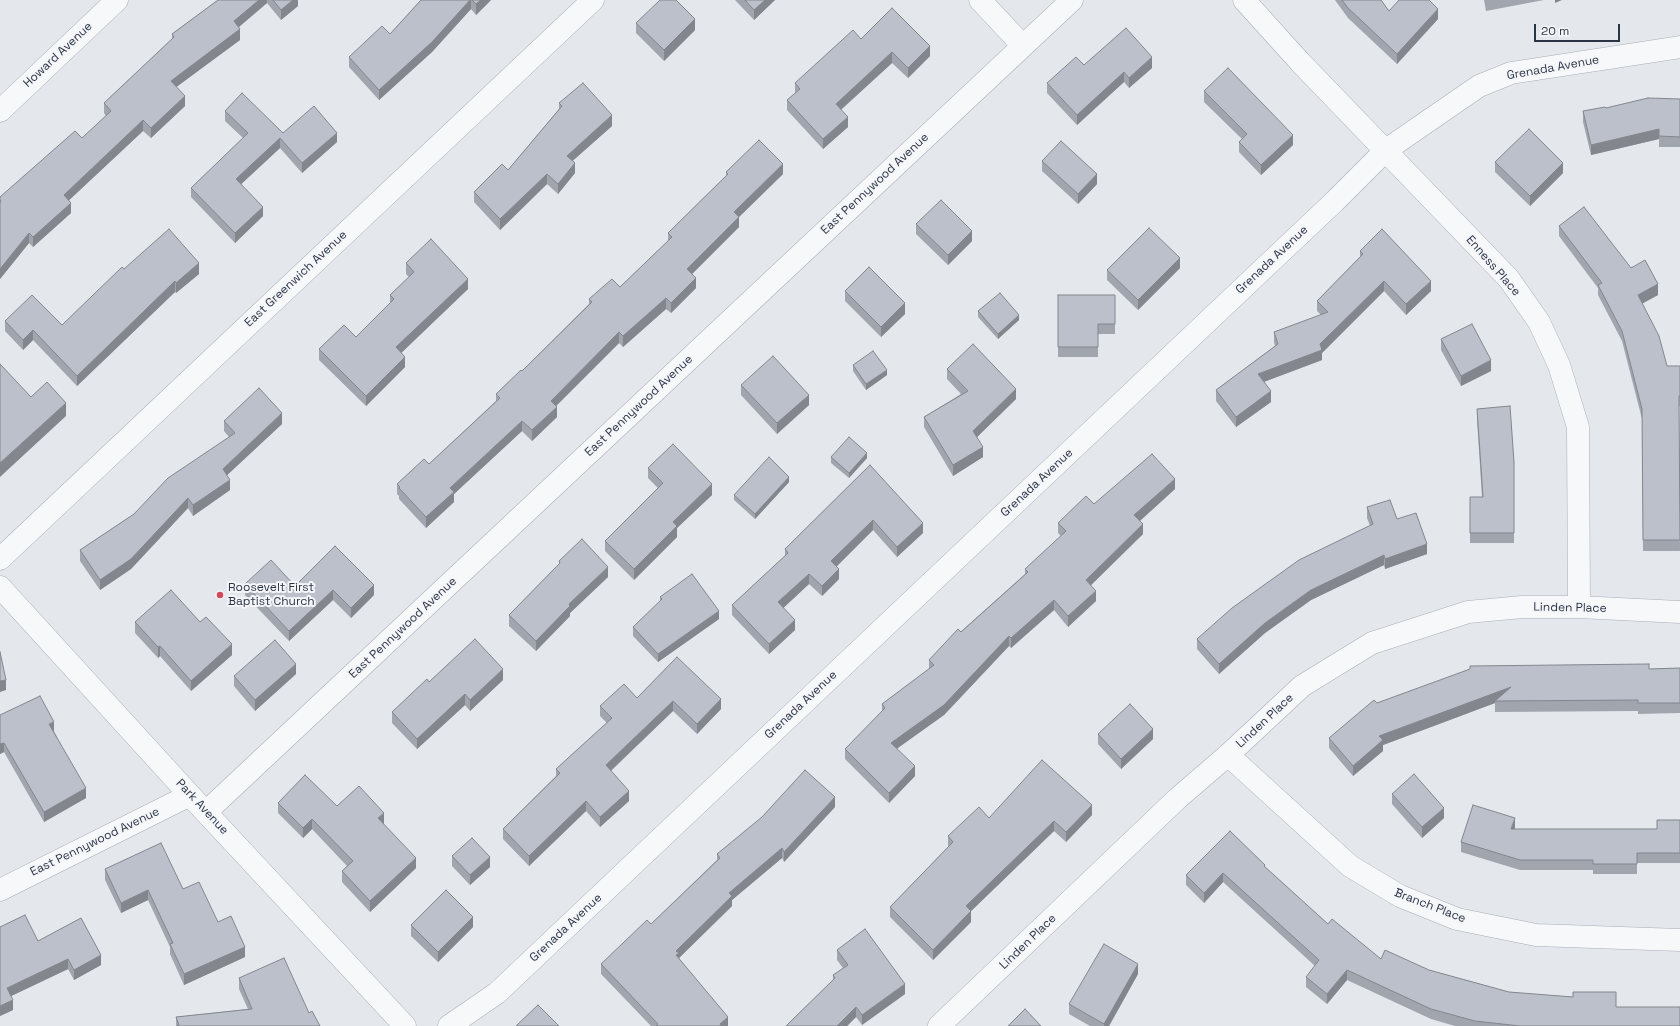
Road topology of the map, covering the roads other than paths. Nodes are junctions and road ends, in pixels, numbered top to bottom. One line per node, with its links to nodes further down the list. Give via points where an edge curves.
1 (117, 0): 8 (street, Howard Avenue)
2 (593, 0): 10 (street, East Greenwich Avenue)
3 (980, 0): 6 (street)
4 (1072, 0): 6 (street, East Pennywood Avenue)
5 (1244, 0): 9 (street, Enness Place)
6 (1023, 46): 16 (street, East Pennywood Avenue)
7 (1680, 48): 9 (street, Grenada Avenue, via 1511,74 1480,86)
8 (0, 111)
9 (1386, 150): 12 (street, Enness Place, via 1509,279 1539,322 1560,365 1578,427); 20 (street, Grenada Avenue, via 497,993)
10 (0, 559)
11 (0, 586): 15 (street, Park Avenue)
12 (1580, 607): 13 (street, Linden Place); 14 (street, Linden Place, via 1522,607 1468,612 1372,643 1302,686)
13 (1680, 612)
14 (1228, 755): 18 (street, Branch Place, via 1350,866 1400,896 1457,919 1536,935); 21 (street, Linden Place, via 1178,798)
15 (190, 795): 16 (street, Park Avenue); 17 (street, East Pennywood Avenue)
16 (206, 812): 19 (street, Park Avenue)
17 (0, 890)
18 (1680, 940)
19 (406, 1026)
20 (449, 1026)
21 (939, 1026)

